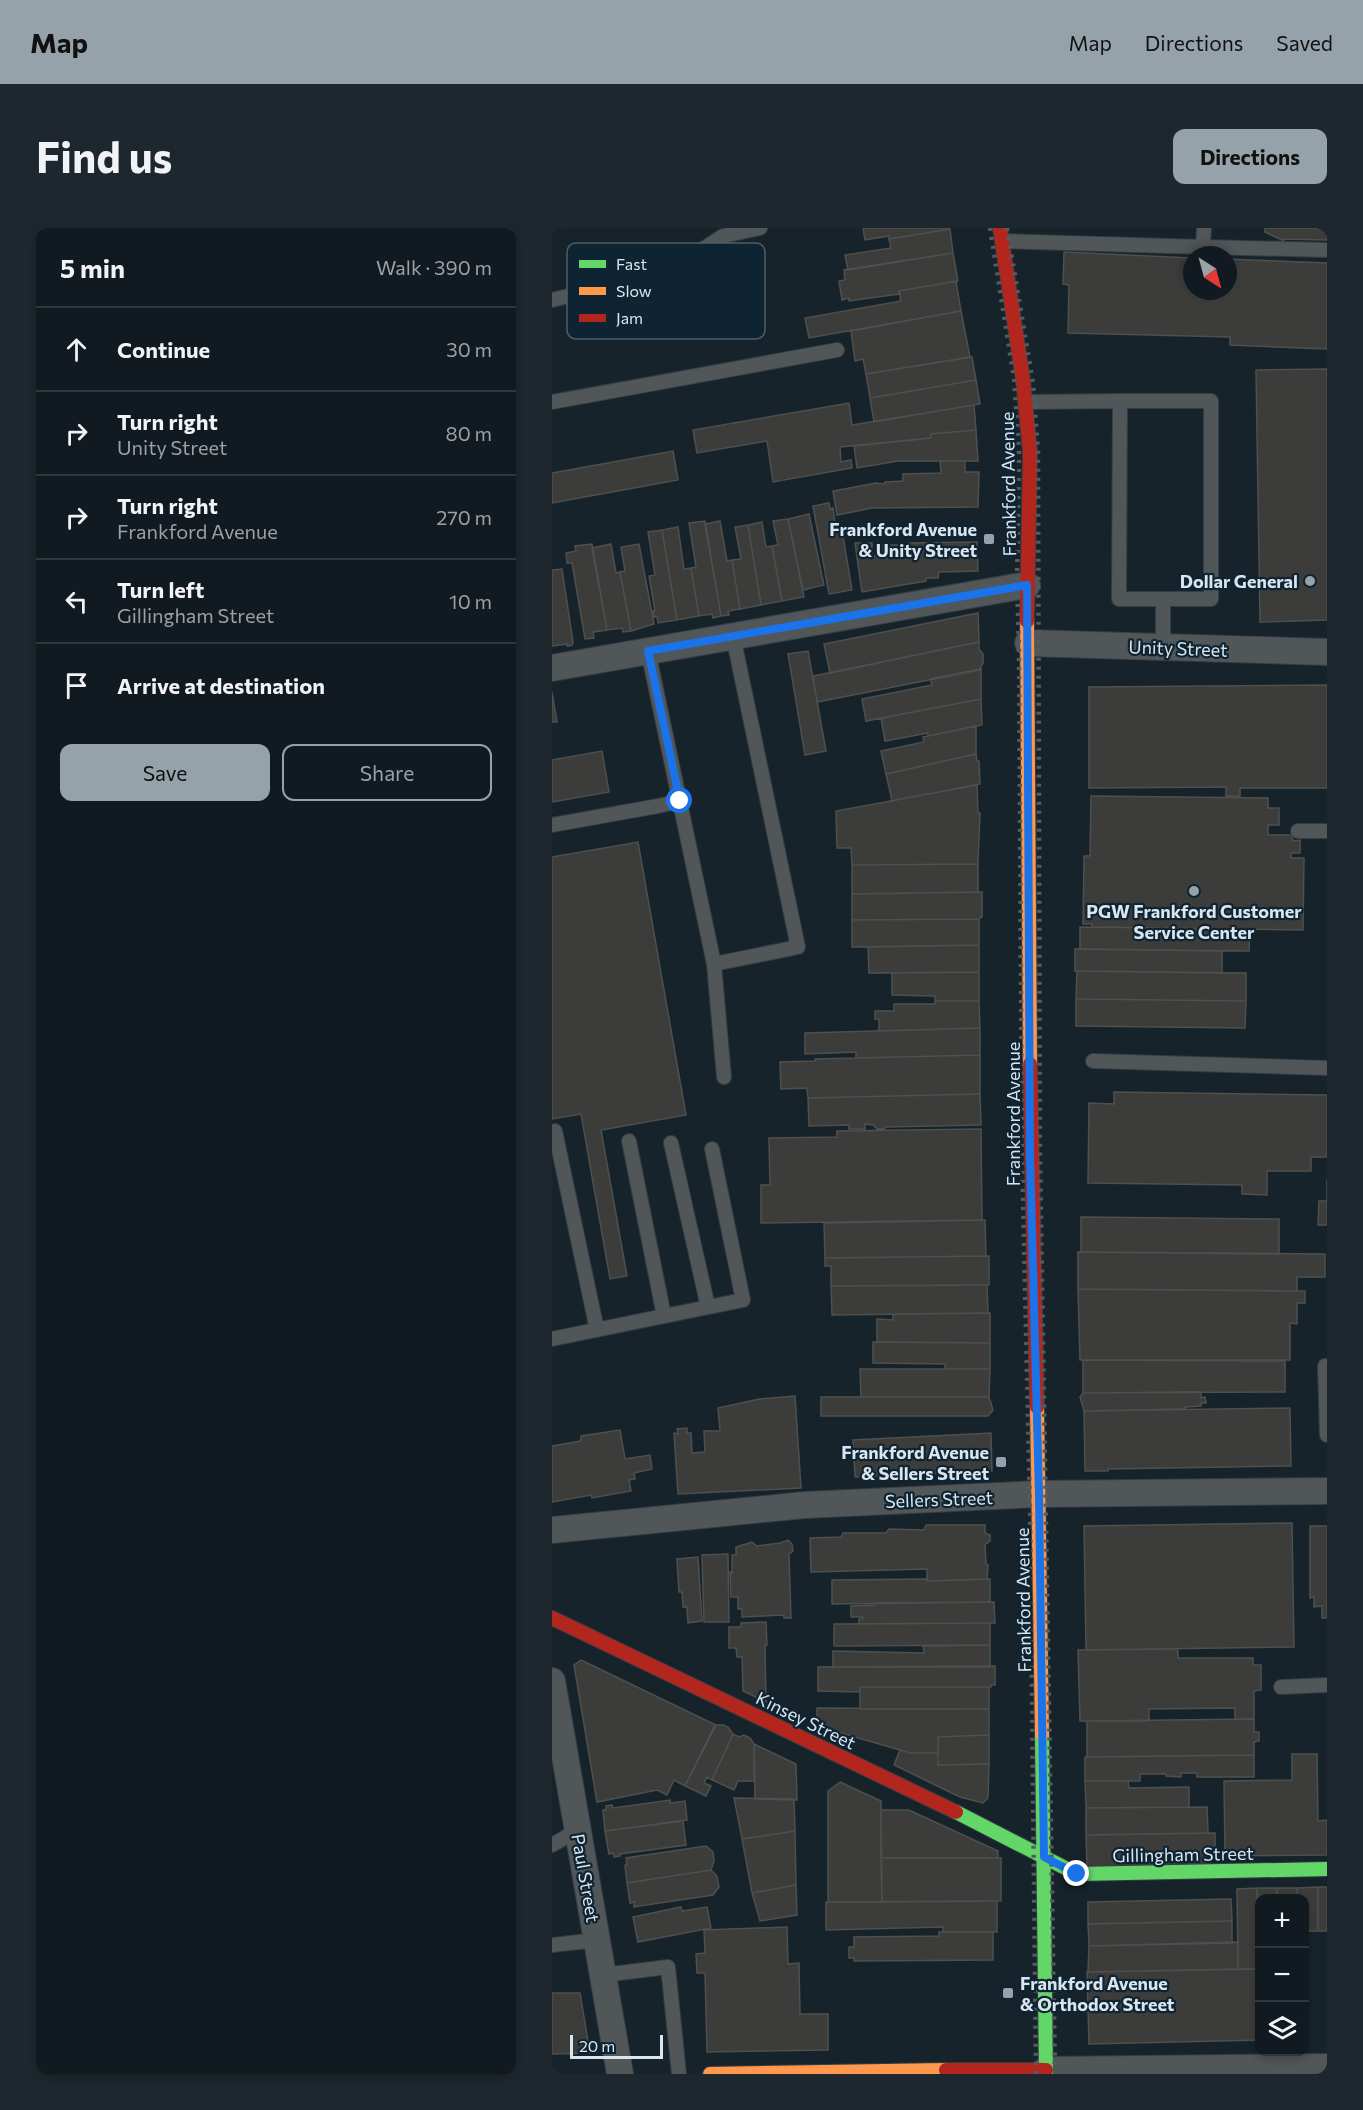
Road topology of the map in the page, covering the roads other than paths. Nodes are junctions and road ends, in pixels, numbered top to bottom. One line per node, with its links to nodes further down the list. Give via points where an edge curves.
1 (760, 228): 4 (lane, via 723,236)
2 (1204, 228): 6 (lane)
3 (1002, 234): 5 (lane); 14 (main road, Frankford Avenue)
4 (712, 243)
5 (1188, 246)
6 (1203, 246)
7 (1237, 248): 8 (lane)
8 (1327, 250)
9 (567, 296): 10 (lane)
10 (552, 300)
11 (837, 350): 13 (lane)
12 (1119, 401): 14 (lane); 16 (lane, via 1119,599); 16 (lane, via 1211,401 1211,599)
13 (552, 402)
14 (1025, 402): 15 (main road, Frankford Avenue, via 1030,452)
15 (1027, 585): 17 (street); 18 (main road, Frankford Avenue)
16 (1163, 599): 19 (lane)
17 (733, 636): 20 (street); 27 (lane, via 798,947)
18 (1028, 643): 19 (street, Unity Street); 42 (main road, Frankford Avenue, via 1030,1154)
19 (1163, 647): 21 (street, Unity Street)
20 (648, 651): 22 (street); 23 (lane)
21 (1327, 652)
22 (552, 668)
23 (680, 801): 24 (lane); 27 (lane)
24 (552, 825)
25 (1298, 831): 26 (lane)
26 (1327, 831)
27 (714, 964): 30 (lane)
28 (1093, 1061): 29 (lane)
29 (1327, 1068)
30 (724, 1077)
31 (555, 1131): 37 (lane)
32 (629, 1141): 36 (lane)
33 (671, 1143): 35 (lane)
34 (712, 1149): 35 (lane, via 743,1300)
35 (708, 1307): 36 (lane)
36 (663, 1316): 37 (lane)
37 (597, 1330): 38 (lane)
38 (552, 1339)
39 (1325, 1366): 40 (lane)
40 (1327, 1435)
41 (1327, 1491): 42 (street, Sellers Street)
42 (1039, 1494): 43 (street, Sellers Street, via 805,1505); 50 (main road, Frankford Avenue)
43 (552, 1530)
44 (552, 1618): 50 (main road, Kinsey Street)
45 (552, 1681): 48 (street, Paul Street)
46 (1327, 1686): 47 (lane)
47 (1281, 1687)
48 (578, 1830): 49 (lane); 52 (street, Paul Street)
49 (552, 1845)
50 (1044, 1857): 51 (main road, Gillingham Street, via 1077,1874); 56 (main road, Frankford Avenue)
51 (1327, 1869)
52 (597, 1940): 53 (lane); 54 (street, Paul Street)
53 (552, 1945)
54 (603, 1975): 57 (street, Paul Street); 58 (lane, via 668,1967)
55 (1327, 2067): 56 (street)
56 (1046, 2072): 59 (main road, via 991,2069)
57 (620, 2074)
58 (679, 2074)
59 (710, 2074)

